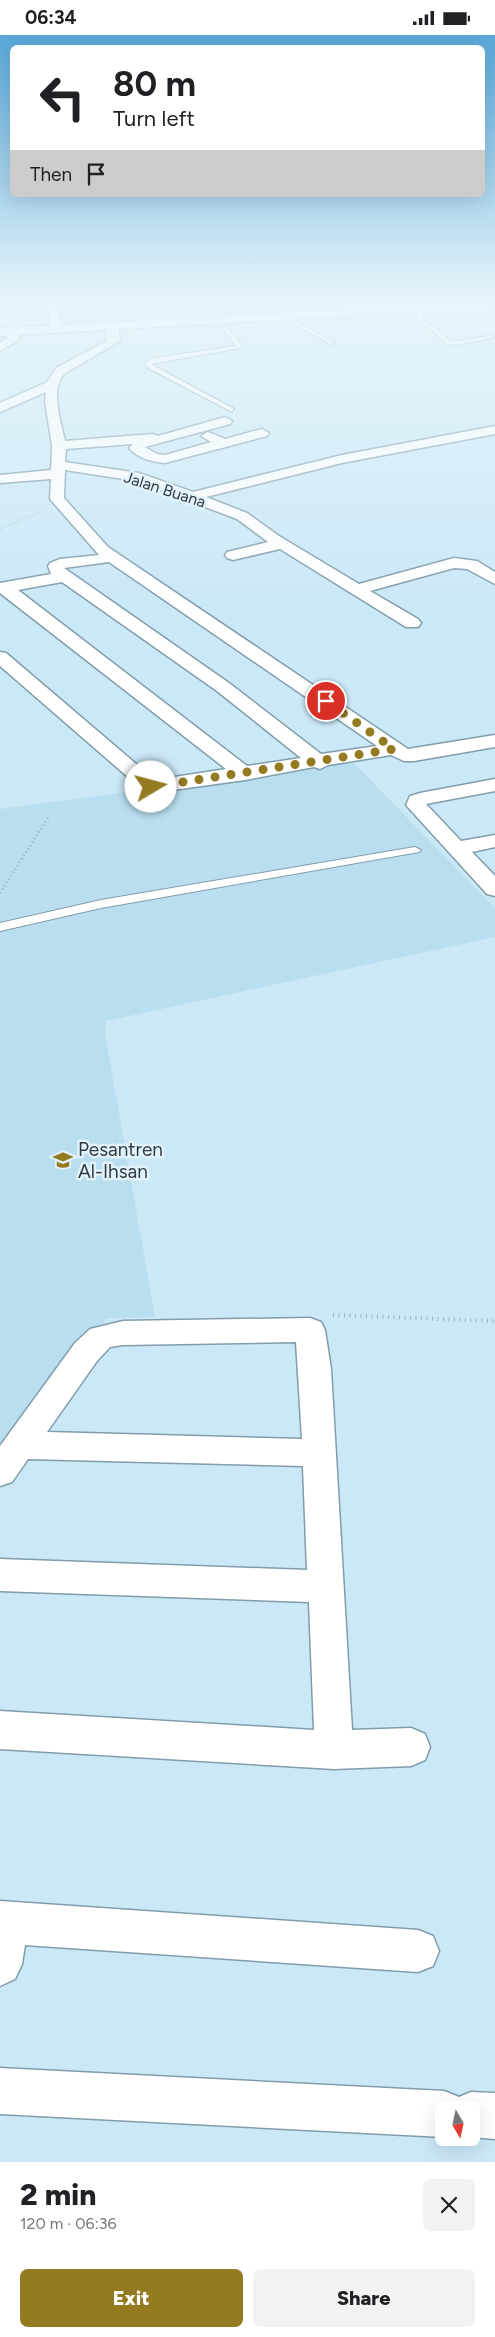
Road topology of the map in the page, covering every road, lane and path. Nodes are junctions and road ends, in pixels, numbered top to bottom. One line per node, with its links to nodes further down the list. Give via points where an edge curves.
1 (13, 402): 4 (street)
2 (51, 402): 14 (street)
3 (206, 402): 5 (lane)
4 (0, 408)
5 (228, 416): 7 (street)
6 (137, 429): 11 (street)
7 (194, 430): 11 (street); 13 (street)
8 (429, 430): 12 (street)
9 (495, 430): 12 (street)
10 (262, 433): 13 (street)
11 (156, 438): 13 (street, via 136,448 162,460); 14 (street)
12 (452, 438): 17 (street, via 368,453)
13 (224, 443)
14 (59, 446): 15 (street)
15 (58, 470): 16 (street, Jalan Buana); 17 (street, Jalan Buana, via 139,477); 18 (street, via 57,499)
16 (0, 479)
17 (192, 497): 20 (street, Jalan Buana, via 242,517)
18 (61, 504): 19 (path); 22 (street, via 86,534)
19 (0, 529)
20 (282, 544): 21 (street); 26 (street, Jalan Buana)
21 (233, 555)
22 (112, 556): 23 (street, via 56,566 56,570); 30 (street)
23 (66, 576): 25 (street); 31 (street, via 223,687)
24 (495, 579): 26 (street, via 471,564 454,563)
25 (2, 587): 32 (street)
26 (358, 589): 27 (street, Jalan Buana)
27 (412, 623)
28 (0, 657): 32 (street, via 151,787)
29 (495, 741): 30 (street, via 414,755 404,755)
30 (394, 749): 31 (street)
31 (320, 763): 32 (street)
32 (245, 774)
33 (495, 785): 36 (street, via 417,799 416,805)
34 (48, 818): 39 (path)
35 (495, 841): 36 (street)
36 (458, 848): 38 (street)
37 (415, 850): 40 (lane, via 101,904)
38 (495, 889)
39 (0, 893)
40 (0, 927)
41 (333, 1315): 42 (path)
42 (495, 1321)
43 (21, 1445): 44 (street); 44 (street, via 86,1352 101,1337 123,1333 310,1330 315,1369); 45 (street)
44 (317, 1453): 47 (street)
45 (0, 1473)
46 (0, 1575): 47 (street)
47 (326, 1587): 50 (street)
48 (0, 1730): 50 (street)
49 (411, 1747): 50 (street)
50 (334, 1750)
51 (4, 1922): 52 (street); 53 (street)
52 (418, 1951)
53 (0, 1964)
54 (0, 2091): 55 (street)
55 (435, 2114)
56 (480, 2115): 57 (street)
57 (495, 2116)

